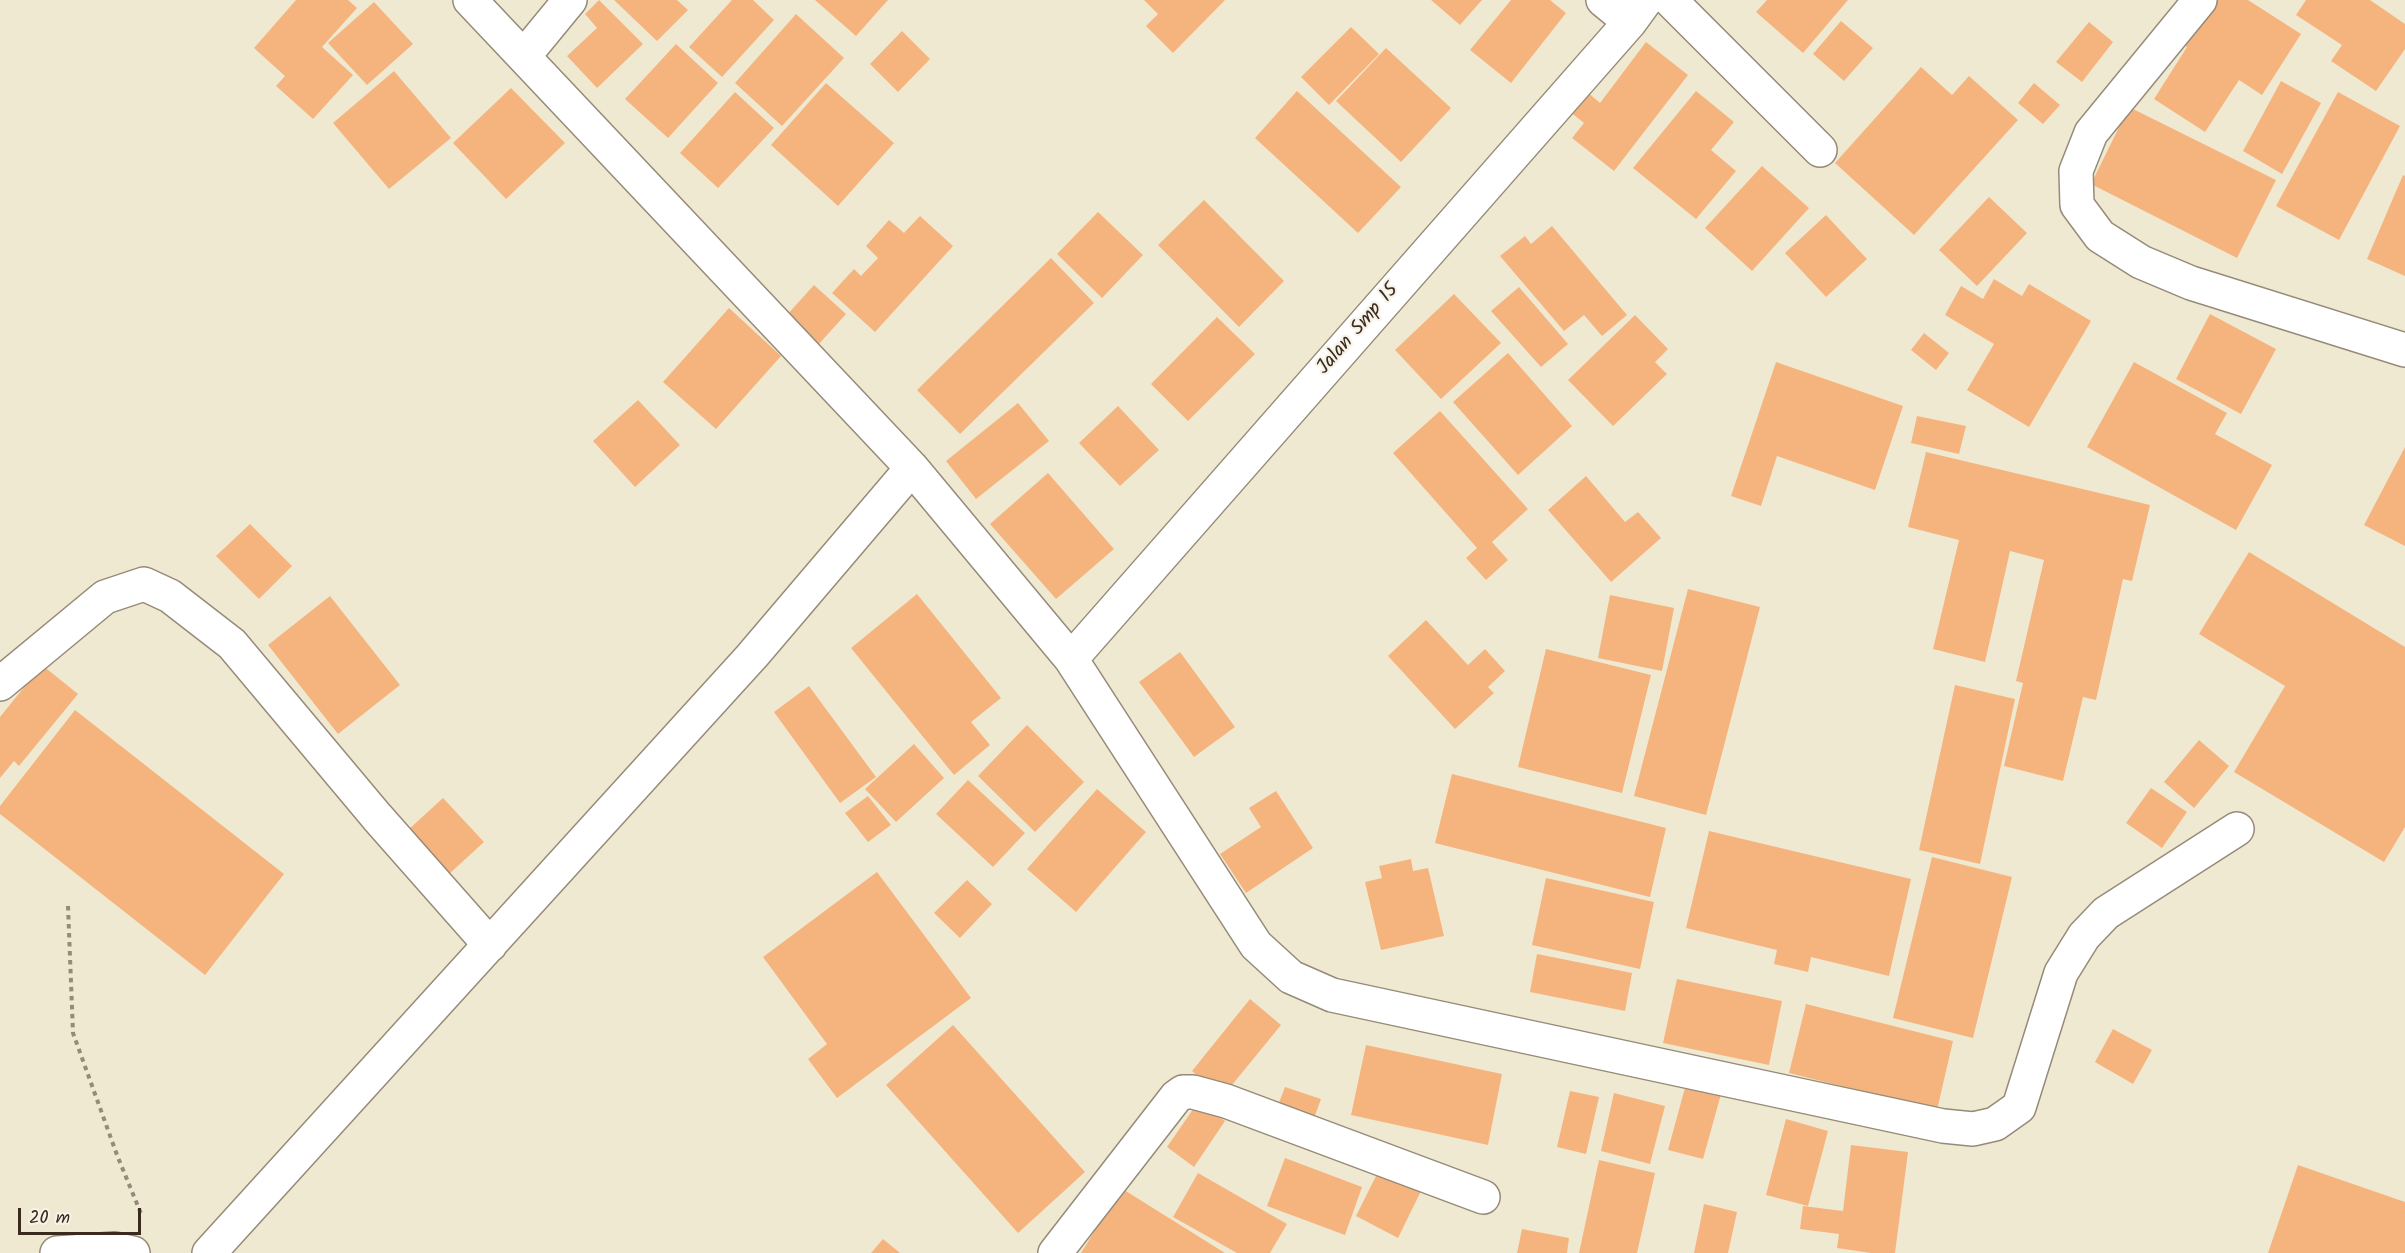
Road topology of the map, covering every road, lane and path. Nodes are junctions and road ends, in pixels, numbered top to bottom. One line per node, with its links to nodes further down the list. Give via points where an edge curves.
1 (470, 0): 7 (street)
2 (570, 0): 7 (street)
3 (1603, 0): 6 (street)
4 (1670, 0): 8 (street)
5 (2200, 0): 9 (street, via 2091,133 2076,171 2077,205 2100,236 2141,262 2190,283)
6 (1638, 11): 11 (street, Jalan Smp 15)
7 (524, 56): 10 (street)
8 (1820, 150)
9 (2405, 350)
10 (912, 468): 11 (street); 15 (street, via 752,656)
11 (1071, 659): 13 (street, via 1256,945 1291,977 1332,994 1943,1126 1973,1129 1995,1124 2019,1107 2061,973 2084,936 2106,913)
12 (0, 684): 15 (street, via 105,597 144,584 170,596 232,644)
13 (2237, 829)
14 (68, 906): 17 (path, via 73,1033)
15 (490, 945): 20 (street)
16 (1483, 1197): 21 (street, via 1226,1101 1184,1092 1176,1097)
17 (143, 1220)
18 (57, 1253): 19 (street, via 115,1249)
19 (133, 1253)
20 (209, 1253)
21 (1055, 1253)

